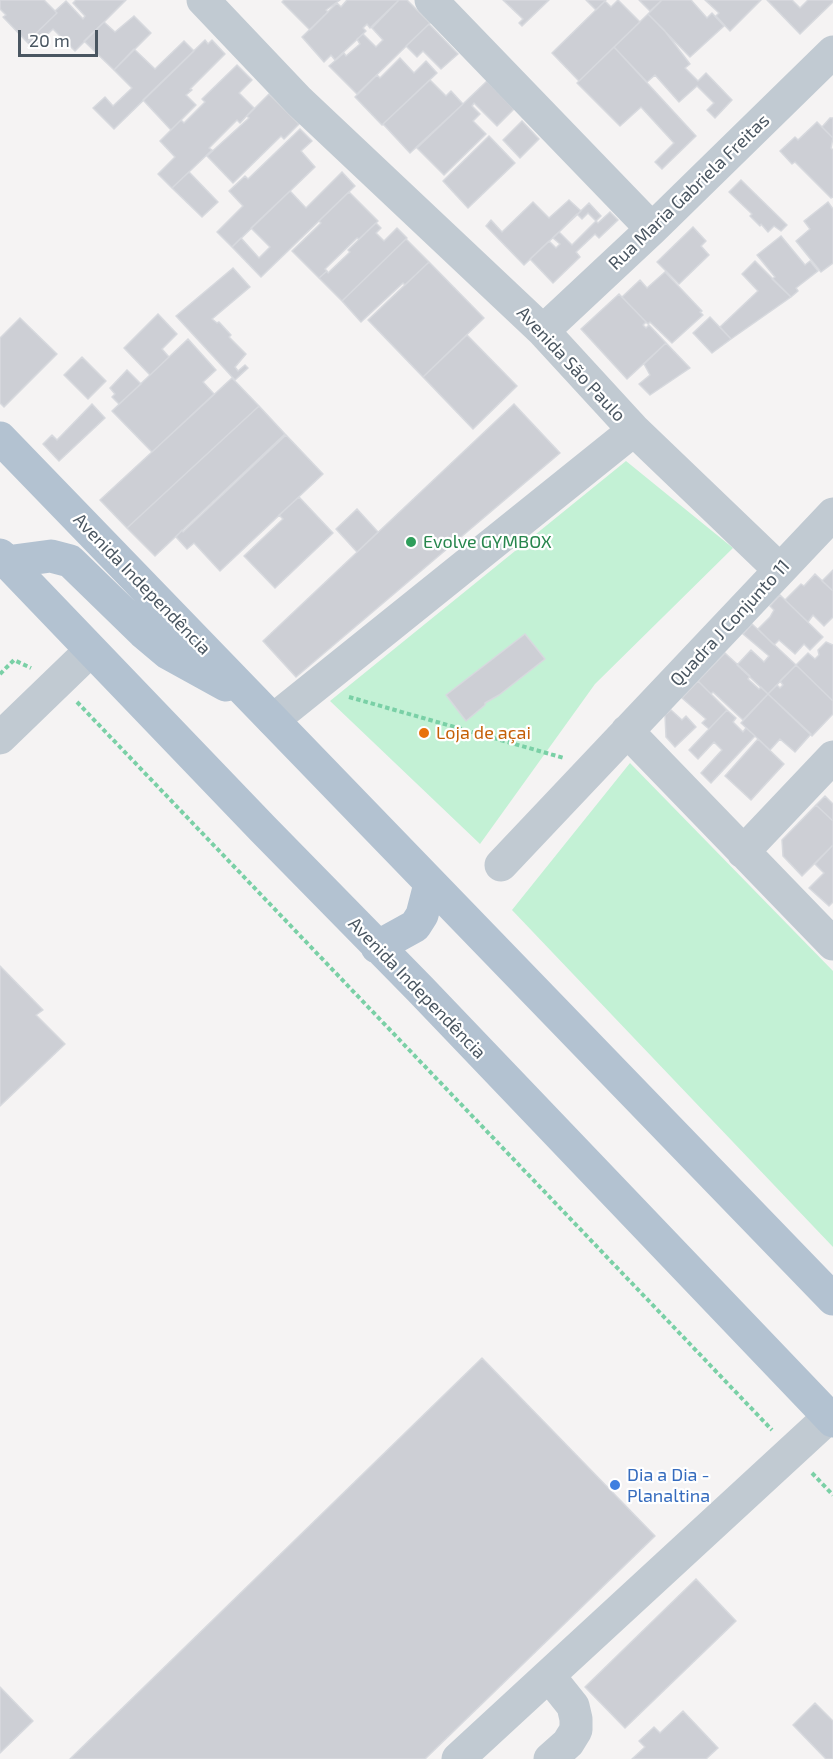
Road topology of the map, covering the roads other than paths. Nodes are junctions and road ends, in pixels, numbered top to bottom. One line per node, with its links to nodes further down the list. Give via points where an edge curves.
1 (203, 0): 5 (street, Avenida São Paulo, via 298,101)
2 (431, 0): 4 (street)
3 (833, 52): 4 (street, Rua Maria Gabriela Freitas)
4 (652, 229): 5 (street, Rua Maria Gabriela Freitas)
5 (543, 331): 6 (street, Avenida São Paulo)
6 (634, 430): 10 (street); 12 (street, Avenida São Paulo)
7 (0, 438): 12 (main road, Avenida Independência)
8 (833, 514): 10 (street, Quadra J Conjunto 11)
9 (2, 562): 11 (main road, Avenida Independência); 12 (main road, via 51,556 70,561 168,653)
10 (780, 570): 13 (street, Quadra J Conjunto 11)
11 (90, 651): 14 (street); 20 (main road, Avenida Independência)
12 (265, 711): 18 (main road, Avenida Independência)
13 (627, 732): 16 (street); 17 (street, Quadra J Conjunto 11)
14 (0, 738)
15 (833, 757): 16 (street)
16 (743, 852): 19 (street)
17 (501, 865)
18 (430, 884): 20 (main road, via 415,926); 21 (main road, Avenida Independência)
19 (833, 944)
20 (377, 947): 22 (main road, Avenida Independência)
21 (833, 1299)
22 (831, 1419): 23 (street, via 791,1451)
23 (549, 1676): 24 (street); 25 (street, via 573,1706 576,1719 576,1730)
24 (458, 1759)
25 (550, 1759)

